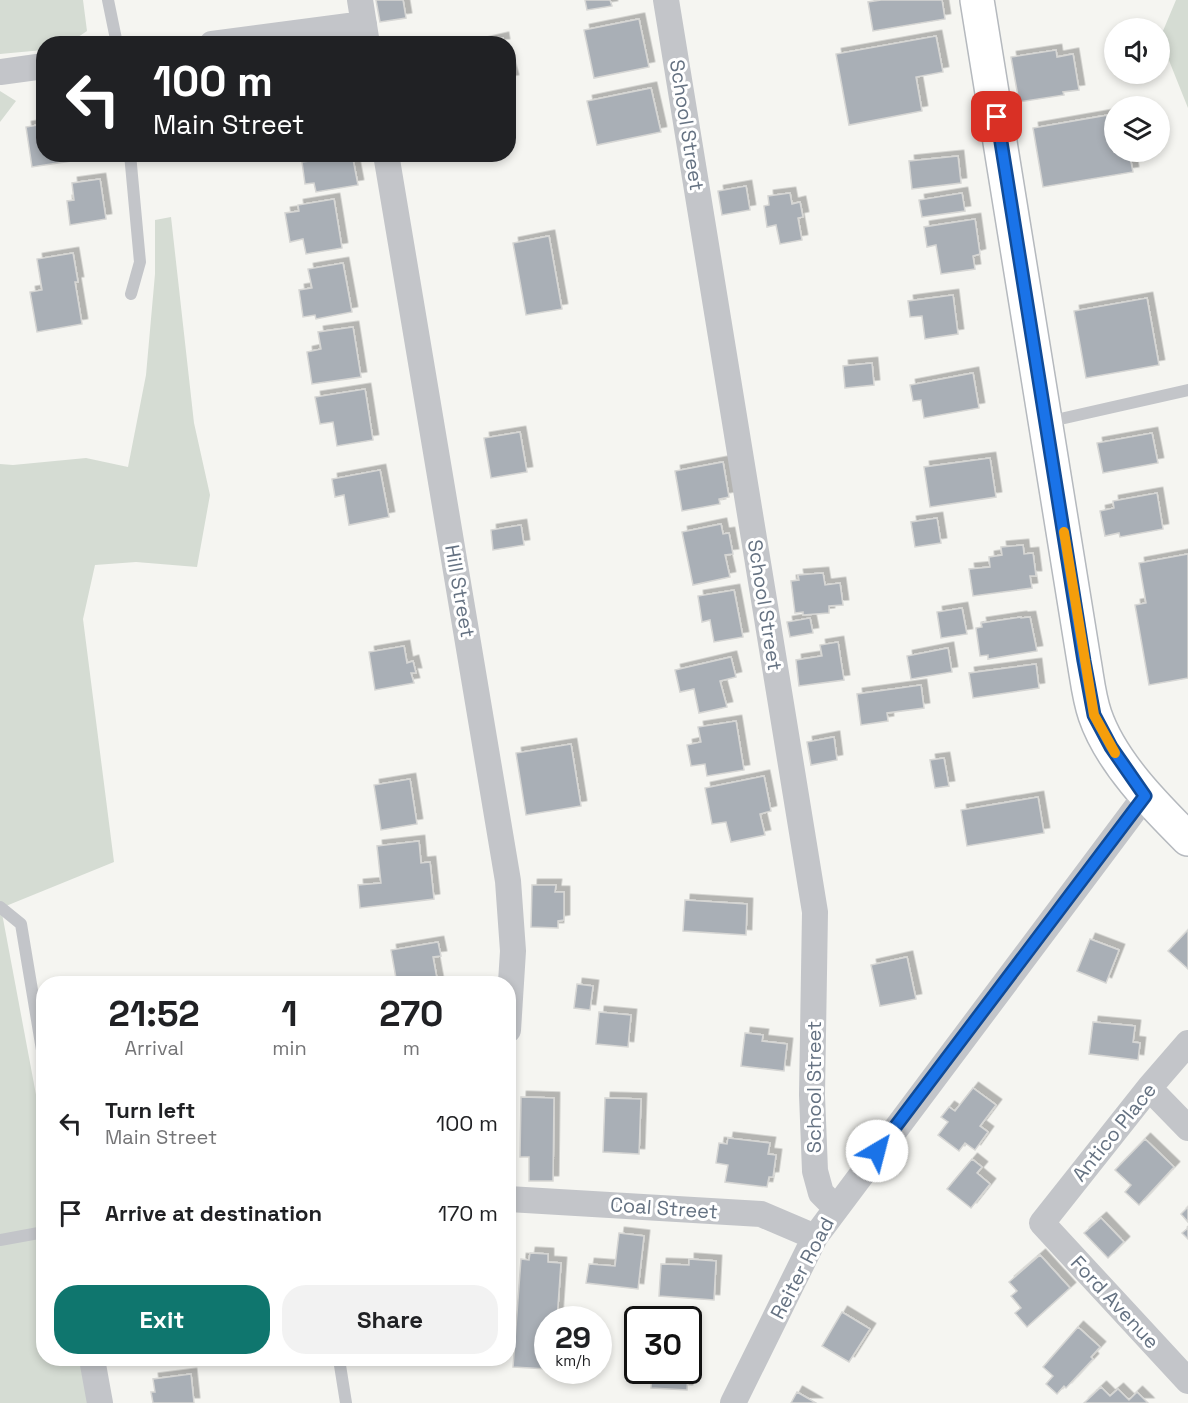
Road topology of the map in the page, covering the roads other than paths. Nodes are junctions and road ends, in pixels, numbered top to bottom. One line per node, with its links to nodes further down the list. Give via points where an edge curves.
1 (108, 0): 5 (lane)
2 (666, 0): 23 (street, School Street, via 815,912 815,1171 821,1193)
3 (977, 0): 13 (street)
4 (364, 22): 6 (street)
5 (115, 36)
6 (267, 36)
7 (36, 67): 8 (street)
8 (0, 72)
9 (131, 162): 11 (lane, via 140,262)
10 (387, 162): 17 (street, Hill Street, via 508,881)
11 (130, 294)
12 (1188, 390): 13 (lane)
13 (1047, 422): 14 (street, via 1094,715)
14 (1145, 796): 15 (street); 23 (street, Reiter Road)
15 (1188, 839)
16 (0, 907): 18 (lane, via 21,924)
17 (511, 976)
18 (36, 1014)
19 (1188, 1043): 20 (street, Antico Place)
20 (1149, 1088): 21 (street); 24 (street, Antico Place)
21 (1188, 1128)
22 (516, 1199): 26 (street, Coal Street, via 761,1214)
23 (835, 1207): 26 (street, Reiter Road)
24 (1042, 1223): 30 (street, Ford Avenue)
25 (36, 1233): 27 (lane)
26 (814, 1237): 33 (street, Reiter Road)
27 (0, 1240)
28 (93, 1366): 31 (street)
29 (340, 1366): 32 (lane)
30 (1188, 1381)
31 (100, 1403)
32 (346, 1403)
33 (733, 1403)

